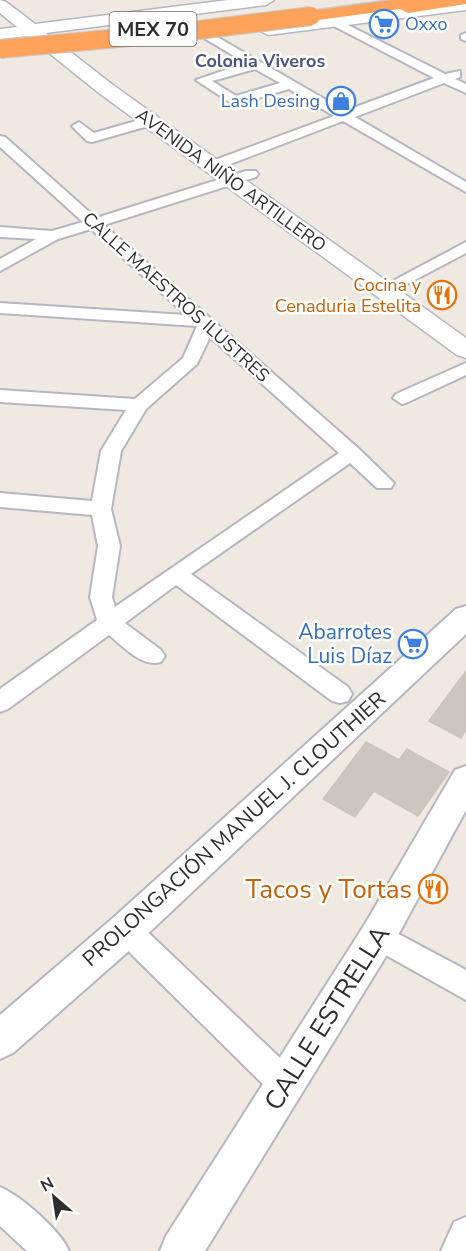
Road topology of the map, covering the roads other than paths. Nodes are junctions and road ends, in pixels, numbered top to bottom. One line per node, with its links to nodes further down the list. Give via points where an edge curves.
1 (9, 0): 11 (main road, AVENIDA NIÑO ARTILLERO)
2 (266, 0): 5 (main road)
3 (378, 0): 8 (highway, MEX 70)
4 (428, 0): 8 (highway, MEX 70)
5 (207, 4): 10 (main road)
6 (465, 4): 9 (main road)
7 (0, 5): 11 (main road, AVENIDA NIÑO ARTILLERO)
8 (308, 13): 13 (highway, MEX 70, bridge, via 174,33)
9 (343, 21): 12 (main road); 17 (street)
10 (100, 23): 11 (main road); 14 (main road, via 90,30 93,37)
11 (36, 25): 13 (main road, via 17,28); 15 (main road, AVENIDA NIÑO ARTILLERO)
12 (208, 36): 14 (main road); 16 (street)
13 (2, 44): 15 (main road)
14 (114, 45): 15 (main road)
15 (67, 49): 21 (main road, AVENIDA NIÑO ARTILLERO); 26 (main road, AVENIDA NIÑO ARTILLERO)
16 (257, 64): 18 (street); 18 (street, via 202,80 234,101)
17 (455, 77): 19 (street); 20 (street)
18 (291, 84): 20 (street)
19 (466, 89)
20 (344, 116): 26 (street); 27 (street)
21 (150, 121): 22 (street, via 92,138); 26 (main road, AVENIDA NIÑO ARTILLERO)
22 (79, 126)
23 (0, 140): 24 (street, CALLE MAESTROS ILUSTRES)
24 (18, 156): 25 (street); 28 (street, CALLE MAESTROS ILUSTRES)
25 (0, 160)
26 (232, 170): 28 (street); 33 (main road, AVENIDA NIÑO ARTILLERO)
27 (466, 188)
28 (94, 222): 30 (street); 35 (street, CALLE MAESTROS ILUSTRES)
29 (0, 232): 30 (street)
30 (53, 236): 32 (street)
31 (466, 247): 33 (street)
32 (0, 266)
33 (392, 285): 36 (main road, AVENIDA NIÑO ARTILLERO); 37 (main road, AVENIDA NIÑO ARTILLERO)
34 (0, 308): 35 (street)
35 (203, 323): 41 (street, via 191,360); 42 (street, CALLE MAESTROS ILUSTRES)
36 (466, 326)
37 (466, 350)
38 (466, 368): 40 (street)
39 (0, 396): 41 (street)
40 (402, 398)
41 (139, 405): 45 (street, via 111,451)
42 (352, 453): 43 (street, CALLE MAESTROS ILUSTRES); 46 (street)
43 (384, 483)
44 (0, 500): 45 (street)
45 (101, 509): 47 (street, via 109,546 101,597)
46 (176, 574): 47 (street); 50 (street)
47 (109, 623): 49 (street); 51 (street)
48 (461, 629): 53 (street, PROLONGACIÓN MANUEL J. CLOUTHIER)
49 (153, 656)
50 (340, 694)
51 (0, 702)
52 (466, 780): 54 (street, CALLE ESTRELLA)
53 (126, 930): 56 (street, PROLONGACIÓN MANUEL J. CLOUTHIER); 57 (street)
54 (378, 936): 55 (street); 57 (street, CALLE ESTRELLA)
55 (466, 986)
56 (0, 1040)
57 (286, 1085): 61 (street, CALLE ESTRELLA)
58 (0, 1204): 60 (street)
59 (466, 1234): 62 (street)
60 (52, 1251)
61 (181, 1251)
62 (458, 1251)

